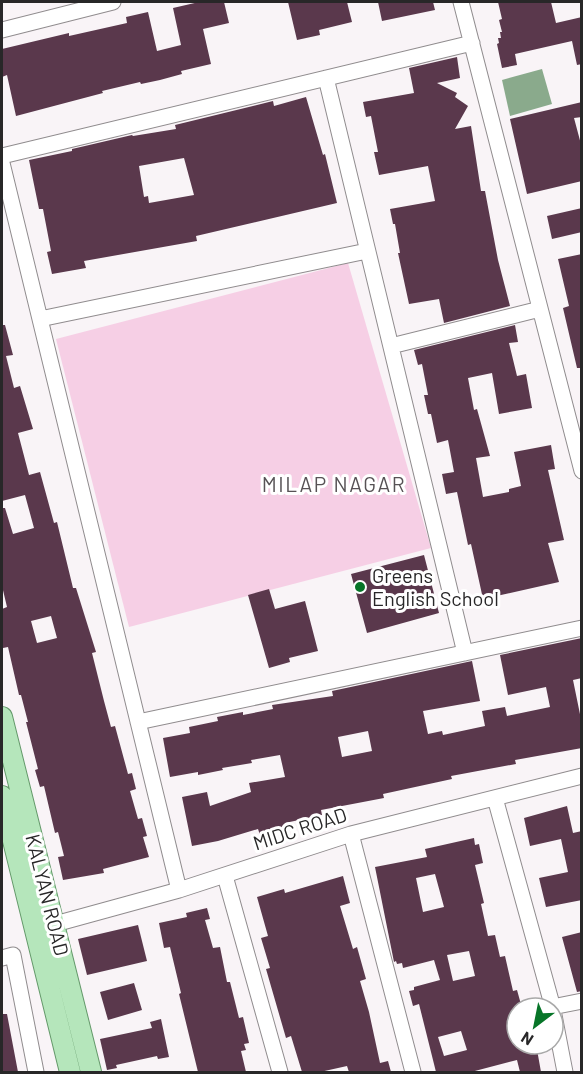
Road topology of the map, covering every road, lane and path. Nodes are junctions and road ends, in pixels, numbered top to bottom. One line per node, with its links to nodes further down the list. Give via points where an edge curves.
1 (113, 2): 3 (street)
2 (461, 2): 4 (street)
3 (2, 30)
4 (472, 43): 5 (street); 9 (street)
5 (326, 78): 6 (street); 8 (street)
6 (2, 156)
7 (2, 163): 10 (street)
8 (368, 250): 10 (street); 11 (street)
9 (540, 309): 11 (street); 12 (street)
10 (40, 319): 16 (street)
11 (391, 346): 14 (street)
12 (581, 465)
13 (582, 628): 14 (street)
14 (465, 653): 16 (street)
15 (2, 717): 23 (main road, KALYAN ROAD)
16 (138, 722): 22 (street)
17 (582, 776): 19 (street, MIDC ROAD)
18 (2, 796): 24 (main road, KALYAN ROAD)
19 (495, 798): 20 (street, MIDC ROAD); 26 (street)
20 (351, 834): 21 (street, MIDC ROAD); 34 (street)
21 (225, 876): 22 (street, MIDC ROAD); 33 (street)
22 (179, 890): 23 (street, MIDC ROAD)
23 (55, 924): 24 (street, MIDC ROAD); 30 (main road, KALYAN ROAD)
24 (36, 933): 31 (main road, KALYAN ROAD)
25 (2, 958): 32 (street, via 13,955)
26 (550, 996)
27 (582, 1001): 28 (street)
28 (565, 1005)
29 (562, 1056): 35 (street)
30 (90, 1068): 31 (main road)
31 (70, 1070)
32 (36, 1072)
33 (280, 1072)
34 (413, 1072)
35 (565, 1072)

